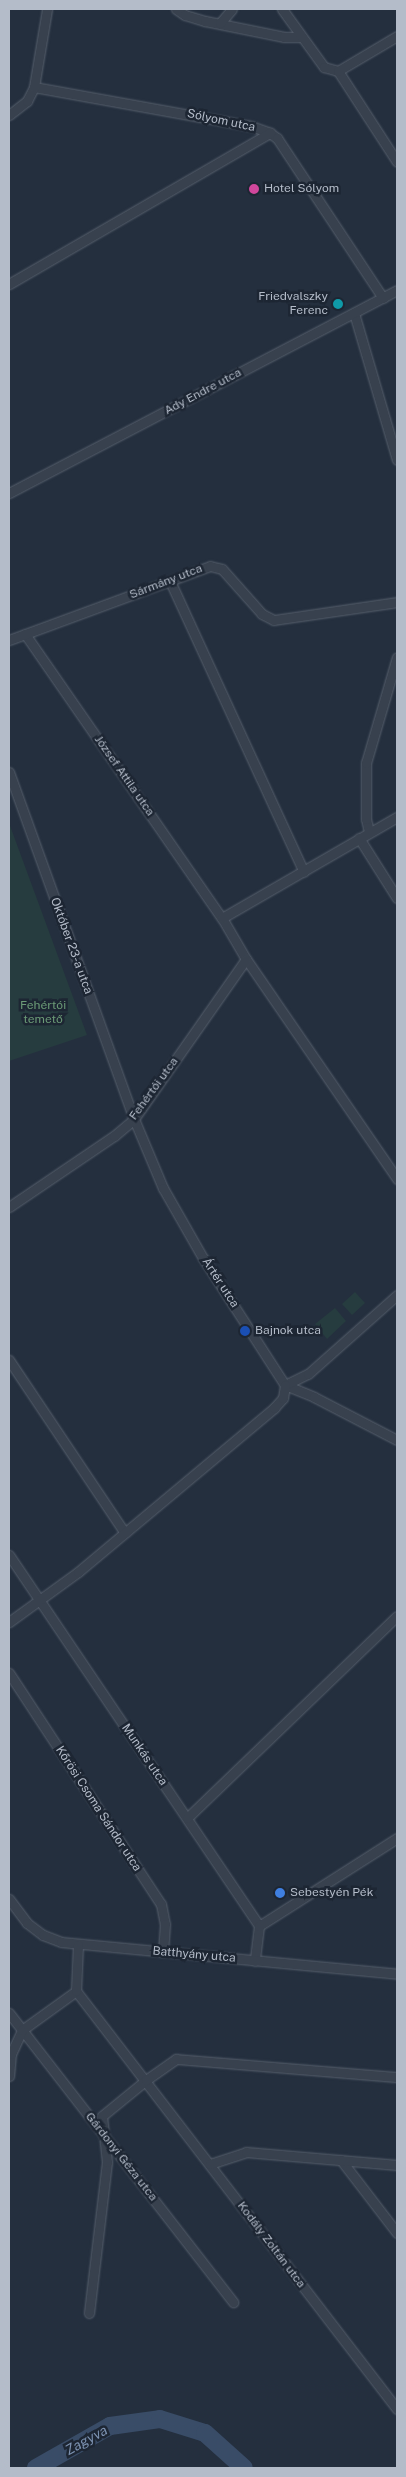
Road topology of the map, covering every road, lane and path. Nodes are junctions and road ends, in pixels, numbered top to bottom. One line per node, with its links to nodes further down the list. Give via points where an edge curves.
1 (47, 9): 9 (street)
2 (176, 9): 5 (street, via 185,15)
3 (232, 9): 5 (street)
4 (282, 9): 7 (street)
5 (220, 23): 7 (street, via 284,37)
6 (397, 36): 8 (street)
7 (301, 37): 8 (street, via 324,67)
8 (338, 71): 12 (street)
9 (34, 87): 10 (street, via 27,101); 11 (street, Sólyom utca, via 251,126)
10 (9, 115)
11 (270, 133): 13 (street); 15 (street, Sólyom utca, via 277,138)
12 (397, 162)
13 (9, 284)
14 (397, 290): 15 (street, Ady Endre utca)
15 (383, 298): 16 (street, Ady Endre utca)
16 (354, 312): 17 (street); 18 (street, Ady Endre utca)
17 (397, 460)
18 (9, 493)
19 (170, 581): 20 (street, Sármány utca, via 210,566 222,569 262,614 274,620); 21 (street, Sármány utca); 28 (street)
20 (397, 602)
21 (25, 634): 22 (street, Sármány utca); 30 (street, József Attila utca)
22 (9, 640)
23 (397, 657): 26 (street, via 366,763)
24 (9, 772): 32 (street, Október 23-a utca)
25 (397, 817): 26 (street)
26 (369, 832): 27 (street)
27 (359, 838): 28 (street); 29 (street)
28 (304, 872): 30 (street)
29 (397, 898)
30 (222, 918): 31 (street, József Attila utca)
31 (246, 959): 32 (street, Fehértói utca); 33 (street, József Attila utca)
32 (134, 1119): 34 (street, Fehértói utca); 37 (street, Ártér utca, via 163,1188 203,1258)
33 (397, 1179)
34 (9, 1207)
35 (397, 1295): 37 (street, via 308,1374)
36 (9, 1360): 39 (street)
37 (285, 1385): 38 (street); 39 (street, via 283,1398 274,1408)
38 (397, 1440)
39 (125, 1533): 41 (street, via 78,1572)
40 (9, 1556): 41 (street, Munkás utca)
41 (38, 1599): 43 (street); 45 (street, Munkás utca)
42 (397, 1616): 45 (street)
43 (9, 1622)
44 (9, 1673): 50 (street, Kőrösi Csoma Sándor utca, via 161,1904 165,1924)
45 (187, 1818): 48 (street, Munkás utca)
46 (397, 1838): 48 (street)
47 (9, 1899): 49 (street, Batthyány utca, via 27,1923 43,1936)
48 (260, 1926): 51 (street)
49 (78, 1945): 50 (street, Batthyány utca); 53 (street)
50 (163, 1952): 51 (street, Batthyány utca)
51 (255, 1961): 52 (street, Batthyány utca)
52 (397, 1974)
53 (76, 1991): 55 (street); 58 (street, Kodály Zoltán utca)
54 (9, 2013): 55 (street, Gárdonyi Géza utca)
55 (22, 2030): 56 (street, via 11,2054); 59 (street, Gárdonyi Géza utca)
56 (9, 2076)
57 (397, 2077): 58 (street, via 176,2059)
58 (146, 2080): 59 (street, via 102,2116); 61 (street, Kodály Zoltán utca)
59 (103, 2132): 64 (street, Gárdonyi Géza utca); 65 (street, via 107,2162)
60 (341, 2160): 61 (street, via 246,2152); 62 (street); 63 (street)
61 (210, 2164): 66 (street, Kodály Zoltán utca)
62 (397, 2165)
63 (397, 2234)
64 (233, 2302)
65 (89, 2313)
66 (397, 2409)

